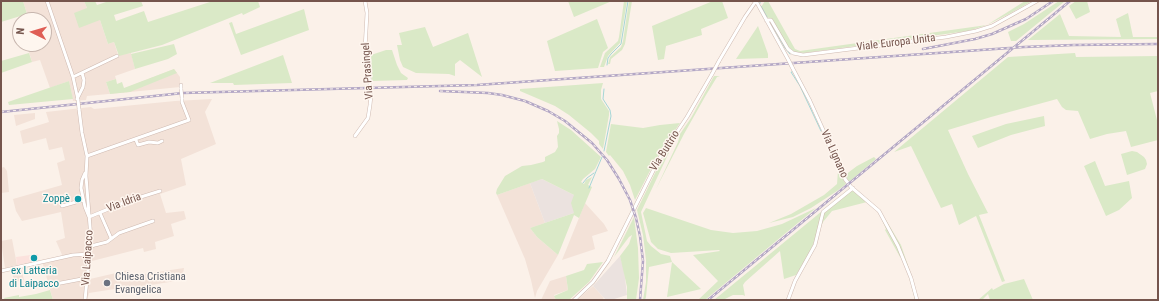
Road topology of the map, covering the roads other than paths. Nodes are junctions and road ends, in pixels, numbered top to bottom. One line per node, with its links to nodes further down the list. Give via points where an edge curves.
1 (47, 1): 8 (street, Via Laipacco)
2 (365, 1): 11 (street, Via Prasingel, bridge, via 365,49 370,105 368,118)
3 (756, 1): 5 (street, Via Lignano); 30 (street, Via Buttrio, bridge, via 659,159 601,270)
4 (1037, 1): 5 (street, Viale Europa Unita, via 992,26 970,32 803,55 793,53 771,20)
5 (766, 20): 16 (street, Via Lignano, bridge, via 810,101 836,162)
6 (117, 56): 7 (street)
7 (82, 73): 8 (street); 10 (street, Via Laipacco, via 83,87)
8 (72, 77): 10 (street, Via Laipacco)
9 (181, 85): 12 (street, bridge, via 182,102 189,120)
10 (77, 99): 14 (street, Via Laipacco, bridge)
11 (355, 136)
12 (136, 140): 13 (street, via 138,145); 14 (street)
13 (162, 141)
14 (87, 156): 15 (street, Via Laipacco)
15 (86, 171): 19 (street, Via Laipacco, via 80,186); 21 (street, Via Laipacco)
16 (852, 188): 31 (street, via 823,212 815,245 795,281); 32 (street, Via Lignano, via 882,216 906,264)
17 (160, 191): 20 (street, Via Idria)
18 (60, 200): 19 (street, via 62,206)
19 (83, 200): 21 (street, Via Laipacco)
20 (100, 213): 21 (street, Via Idria); 23 (street)
21 (89, 217): 24 (street, Via Laipacco)
22 (153, 221): 23 (street, via 118,233)
23 (111, 238): 24 (street, via 107,242)
24 (91, 246): 25 (street, Via Laipacco)
25 (90, 254): 26 (street, via 73,255); 27 (street, Via Laipacco)
26 (1, 271)
27 (87, 278): 28 (street); 29 (street, Via Laipacco)
28 (45, 286)
29 (85, 300)
30 (574, 300)
31 (788, 300)
32 (917, 300)

